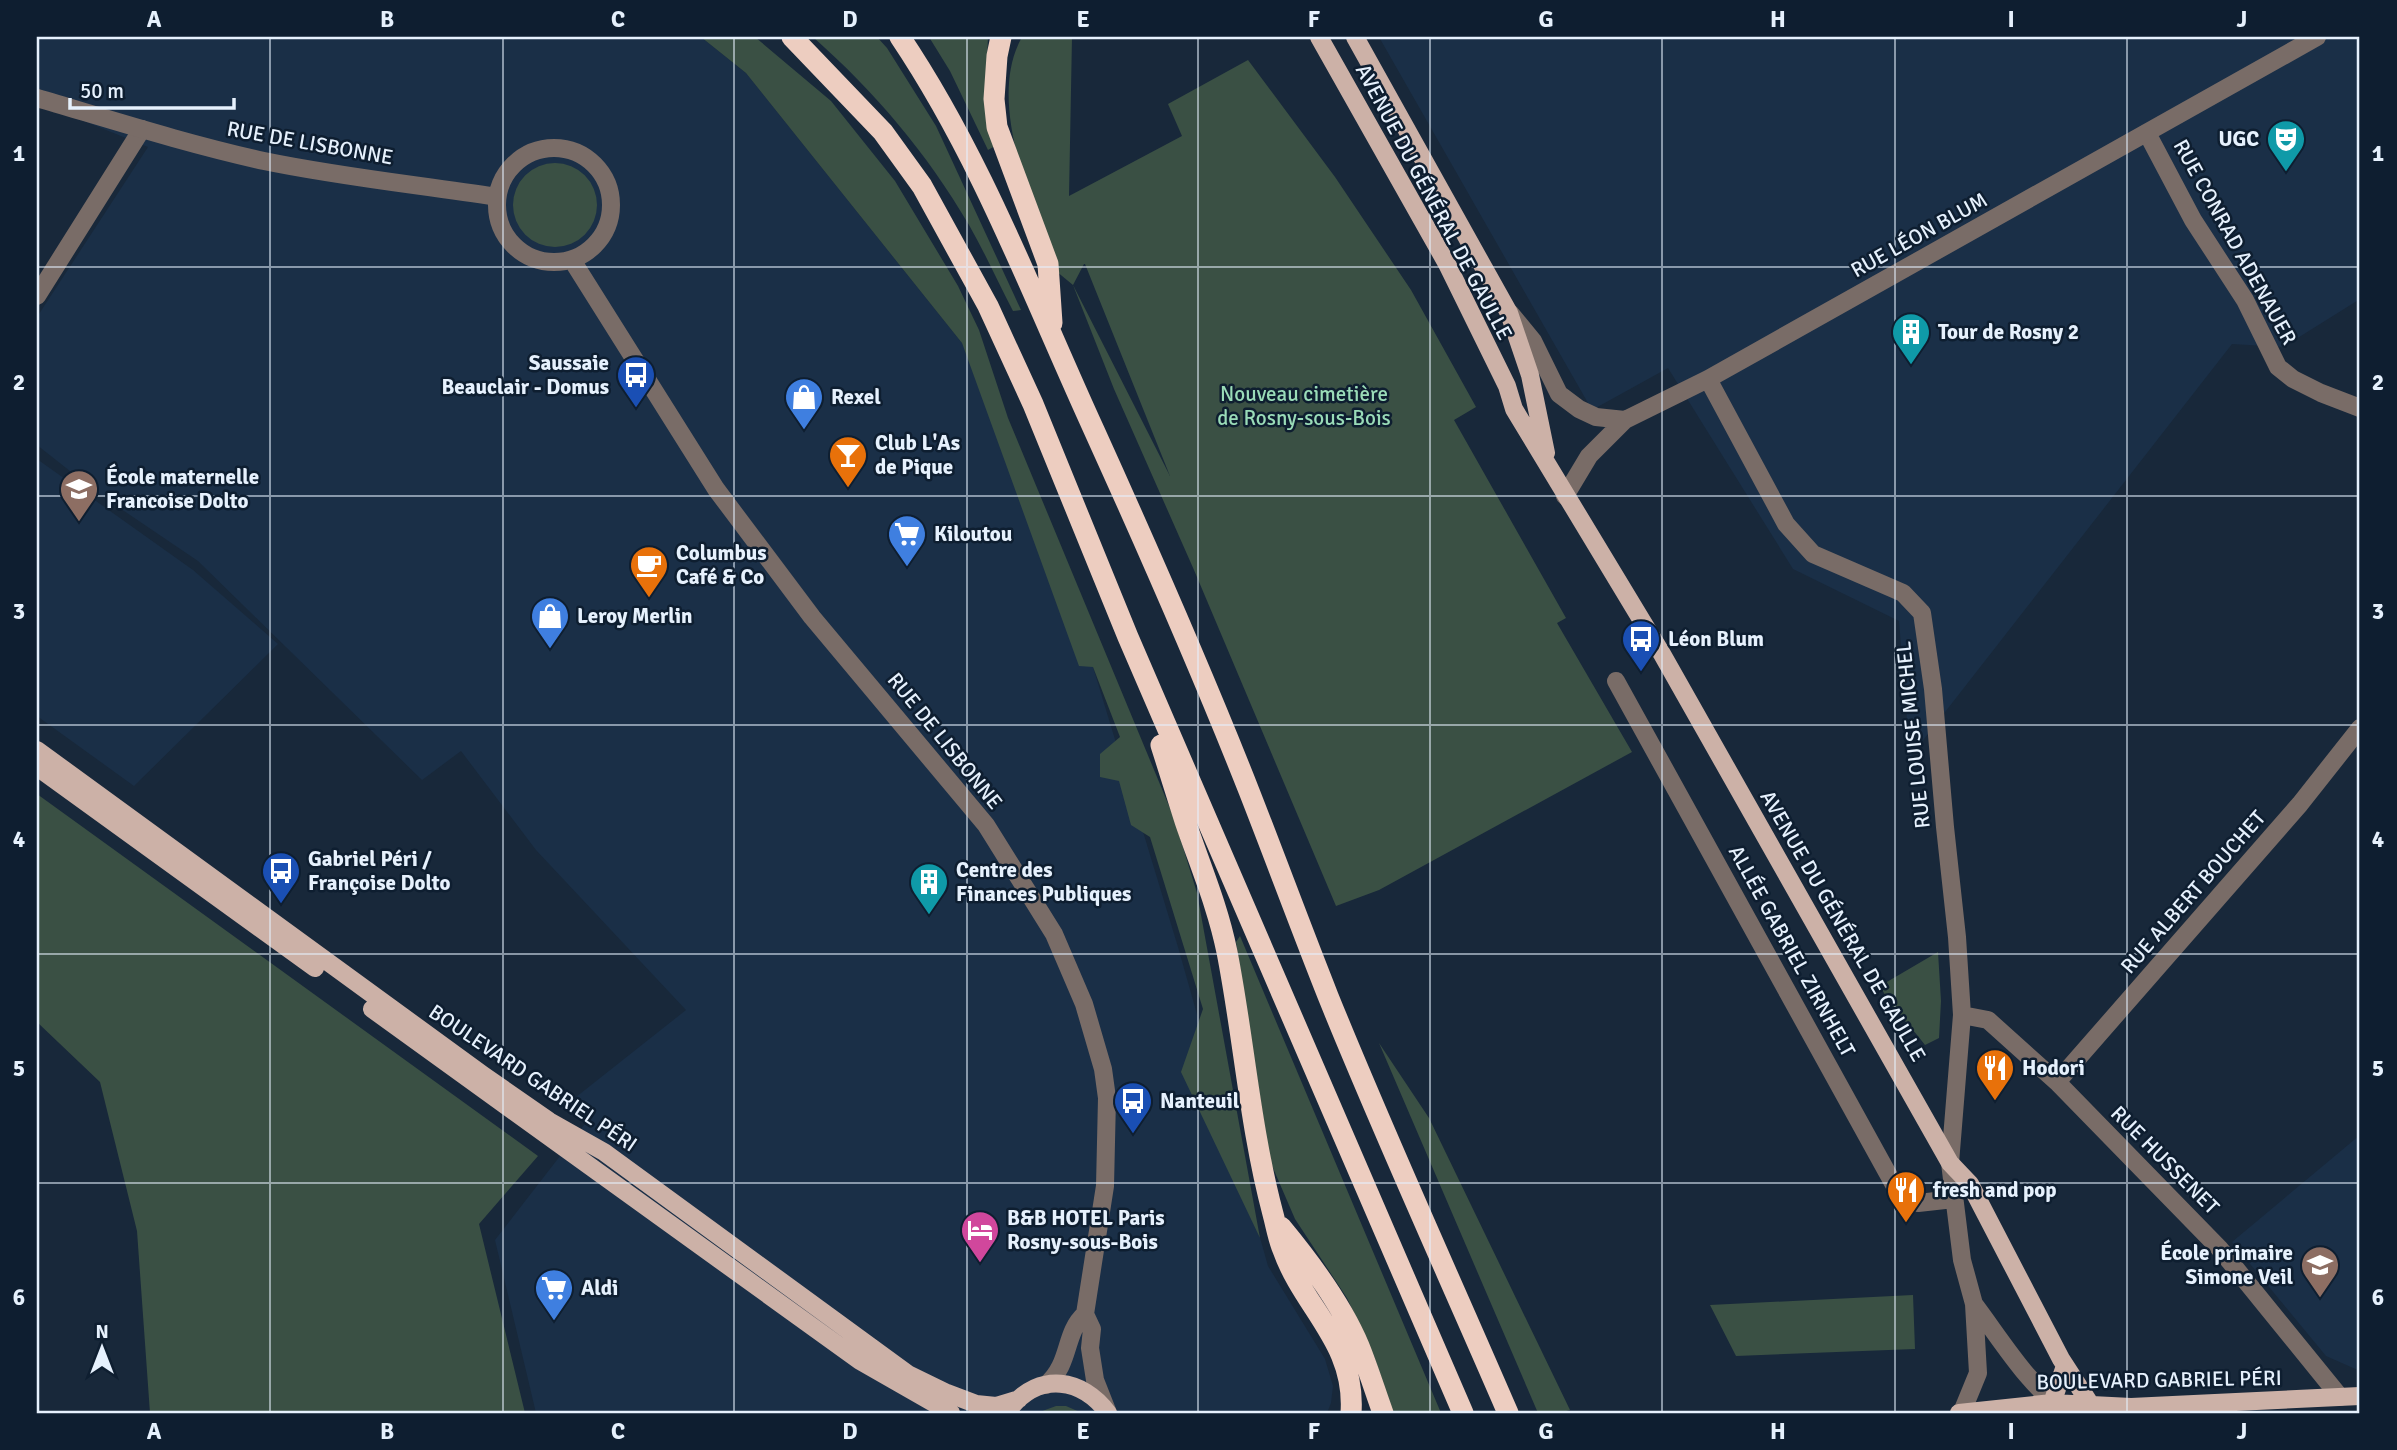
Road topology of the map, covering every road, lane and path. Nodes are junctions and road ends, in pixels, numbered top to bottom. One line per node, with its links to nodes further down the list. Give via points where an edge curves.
1 (792, 37): 20 (highway, via 883,132 922,186 988,306 1033,404)
2 (1001, 37): 14 (highway, via 994,99 997,127 1048,264)
3 (1319, 37): 18 (main road, AVENUE DU GÉNÉRAL DE GAULLE, via 1447,264 1514,408)
4 (1355, 37): 13 (main road, AVENUE DU GÉNÉRAL DE GAULLE)
5 (2317, 37): 9 (street, RUE LÉON BLUM)
6 (901, 38): 14 (highway, via 973,162)
7 (37, 98): 8 (street, RUE DE LISBONNE)
8 (142, 129): 10 (street, RUE DE LISBONNE, via 267,161); 12 (street)
9 (2147, 133): 15 (street, RUE LÉON BLUM); 16 (street, RUE CONRAD ADENAUER, via 2193,220 2245,300 2278,367 2321,393)
10 (497, 197): 11 (street, via 502,230 517,248 539,260); 11 (street, via 514,164 531,153 567,149 596,165 611,194 610,219 599,241)
11 (572, 260): 31 (street, RUE DE LISBONNE, via 716,489 812,617 986,825 1054,934 1084,1003 1107,1098 1105,1186)
12 (37, 296)
13 (1509, 313): 17 (street, via 1533,341 1559,394 1596,416); 18 (main road, AVENUE DU GÉNÉRAL DE GAULLE, via 1530,375)
14 (1053, 339): 44 (highway, via 1142,537 1249,790 1335,1012)
15 (1708, 379): 17 (street, RUE LÉON BLUM); 25 (street, RUE LOUISE MICHEL, via 1786,524 1813,554 1903,593 1922,613)
16 (2360, 408)
17 (1625, 419): 19 (street, RUE LÉON BLUM, via 1589,456)
18 (1547, 463): 19 (main road, AVENUE DU GÉNÉRAL DE GAULLE)
19 (1565, 496): 27 (main road, AVENUE DU GÉNÉRAL DE GAULLE, via 1662,654)
20 (1128, 638): 29 (highway, via 1227,950 1256,1143); 43 (highway)
21 (1616, 681): 28 (street, ALLÉE GABRIEL ZIRNHELT, via 1898,1192 1918,1203)
22 (2360, 728): 26 (street, RUE ALBERT BOUCHET, via 2300,804)
23 (37, 750): 37 (main road, BOULEVARD GABRIEL PÉRI, via 483,1075 604,1152 888,1361 926,1384 976,1404)
24 (37, 767): 39 (main road, BOULEVARD GABRIEL PÉRI, via 860,1361)
25 (1962, 1014): 26 (street, RUE HUSSENET, via 1988,1020); 27 (street, RUE LOUISE MICHEL)
26 (2056, 1082): 35 (street, RUE HUSSENET, via 2219,1248)
27 (1950, 1163): 28 (street, RUE LOUISE MICHEL); 32 (main road, AVENUE DU GÉNÉRAL DE GAULLE, via 1970,1184)
28 (1954, 1199): 30 (street, RUE LOUISE MICHEL, via 1962,1260)
29 (1275, 1220): 41 (highway, via 1283,1251 1346,1366); 42 (highway, via 1348,1325)
30 (1974, 1304): 36 (street); 45 (street, via 1978,1373)
31 (1086, 1314): 33 (street, RUE DE LISBONNE, via 1074,1324 1061,1367); 40 (street, RUE DE LISBONNE, via 1093,1329 1090,1348 1095,1380)
32 (2065, 1366): 36 (main road); 38 (main road, AVENUE DU GÉNÉRAL DE GAULLE)
33 (1046, 1385): 37 (main road, BOULEVARD GABRIEL PÉRI); 40 (main road, via 1082,1389)
34 (2360, 1396): 35 (main road, BOULEVARD GABRIEL PÉRI)
35 (2340, 1397): 38 (main road, BOULEVARD GABRIEL PÉRI)
36 (2052, 1403): 38 (main road, BOULEVARD GABRIEL PÉRI); 45 (main road, BOULEVARD GABRIEL PÉRI); 46 (main road); 47 (street)
37 (1013, 1406)
38 (2093, 1409)
39 (951, 1413)
40 (1108, 1413)
41 (1351, 1413)
42 (1383, 1413)
43 (1463, 1413)
44 (1508, 1413)
45 (1961, 1413)
46 (2036, 1413)
47 (2068, 1413)

